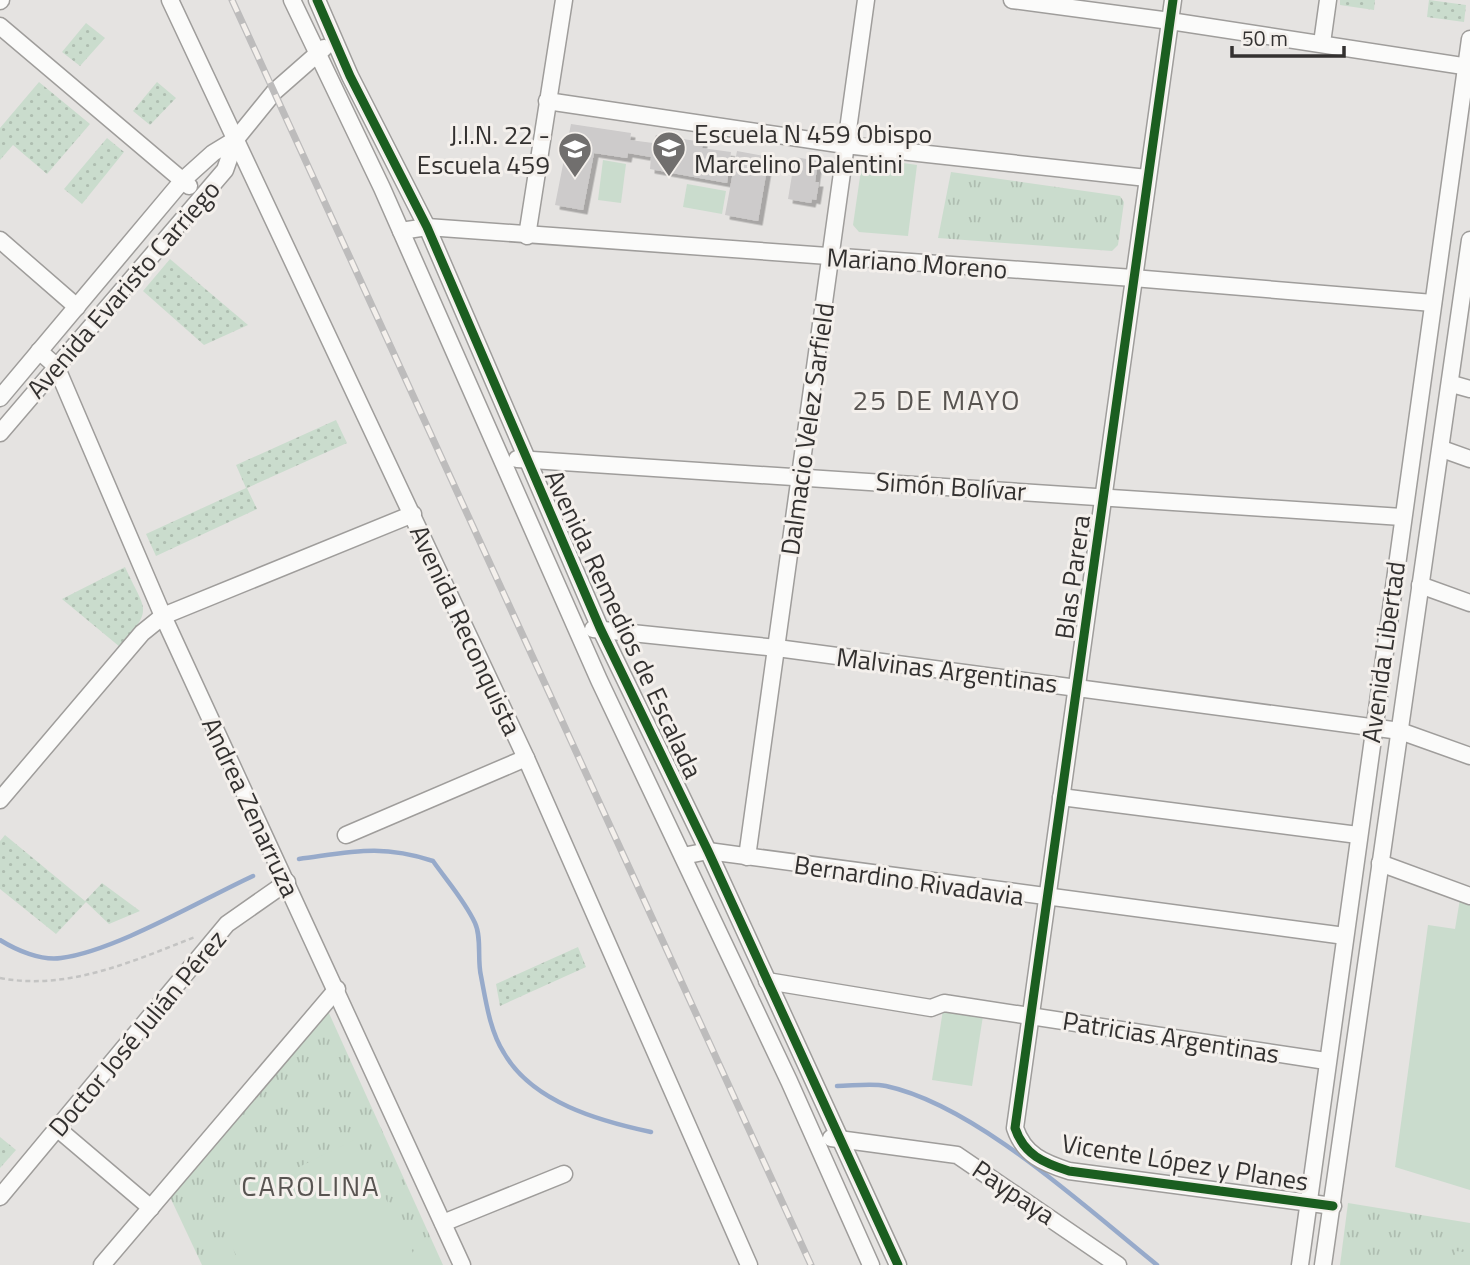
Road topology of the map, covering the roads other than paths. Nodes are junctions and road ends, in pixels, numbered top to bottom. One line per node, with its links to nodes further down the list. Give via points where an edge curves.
1 (170, 0): 17 (street, Avenida Reconquista)
2 (292, 0): 14 (street, Avenida Remedios de Escalada)
3 (317, 0): 12 (street, Avenida Remedios de Escalada)
4 (564, 0): 16 (street)
5 (866, 0): 18 (street, Dalmacio Velez Sarfield)
6 (1018, 0): 9 (street)
7 (1173, 0): 9 (street, Blas Parera)
8 (1328, 0): 13 (street)
9 (1170, 21): 13 (street); 19 (street, Blas Parera)
10 (0, 26): 20 (street)
11 (1470, 39): 15 (street, Avenida Libertad)
12 (335, 41): 14 (street, Avenida Evaristo Carriego); 22 (street, Avenida Remedios de Escalada)
13 (1322, 43): 15 (street)
14 (316, 53): 17 (street, Avenida Evaristo Carriego, via 275,91); 23 (street, Avenida Remedios de Escalada)
15 (1469, 67): 30 (street, Avenida Libertad)
16 (547, 101): 18 (street); 24 (street)
17 (236, 139): 20 (street, Avenida Evaristo Carriego); 21 (street, Avenida Evaristo Carriego, via 225,170); 44 (street, Avenida Reconquista)
18 (845, 145): 19 (street); 27 (street, Dalmacio Velez Sarfield)
19 (1147, 178): 28 (street, Blas Parera)
20 (183, 180): 21 (street); 31 (street, Avenida Evaristo Carriego)
21 (202, 196): 33 (street, Avenida Evaristo Carriego)
22 (426, 227): 23 (street, Mariano Moreno); 24 (street, Mariano Moreno); 39 (street, Avenida Remedios de Escalada)
23 (401, 231): 41 (street, Avenida Remedios de Escalada)
24 (527, 236): 27 (street, Mariano Moreno)
25 (0, 240): 31 (street)
26 (1470, 240): 29 (street, Avenida Libertad)
27 (832, 257): 28 (street, Mariano Moreno); 42 (street, Dalmacio Velez Sarfield)
28 (1133, 278): 30 (street, Mariano Moreno); 43 (street, Blas Parera)
29 (1467, 281): 34 (street, Avenida Libertad)
30 (1433, 303): 45 (street, Avenida Libertad)
31 (77, 307): 32 (street, Avenida Evaristo Carriego)
32 (39, 351): 33 (street, Andrea Zenarruza); 36 (street, Avenida Evaristo Carriego)
33 (56, 366): 37 (street, Avenida Evaristo Carriego); 48 (street, Andrea Zenarruza)
34 (1452, 384): 35 (street); 38 (street, Avenida Libertad)
35 (1470, 388)
36 (0, 398)
37 (0, 433)
38 (1442, 449): 40 (street); 46 (street, Avenida Libertad)
39 (524, 458): 41 (street, Simón Bolívar); 42 (street, Simón Bolívar); 49 (street, Avenida Remedios de Escalada)
40 (1470, 459)
41 (501, 461): 50 (street, Avenida Remedios de Escalada)
42 (799, 475): 43 (street, Simón Bolívar); 51 (street, Dalmacio Velez Sarfield)
43 (1104, 496): 45 (street, Simón Bolívar); 52 (street, Blas Parera)
44 (412, 514): 48 (street); 56 (street, Avenida Reconquista)
45 (1402, 517): 53 (street, Avenida Libertad)
46 (1420, 585): 47 (street); 54 (street, Avenida Libertad)
47 (1470, 603)
48 (163, 616): 58 (street, via 142,633); 65 (street, Andrea Zenarruza)
49 (600, 628): 50 (street, Malvinas Argentinas); 51 (street, Malvinas Argentinas); 61 (street, Avenida Remedios de Escalada)
50 (577, 631): 62 (street, Avenida Remedios de Escalada)
51 (777, 648): 52 (street, Malvinas Argentinas); 63 (street, Dalmacio Velez Sarfield)
52 (1077, 687): 53 (street, Malvinas Argentinas); 57 (street, Blas Parera)
53 (1373, 727): 54 (street, Malvinas Argentinas); 60 (street, Avenida Libertad)
54 (1400, 731): 55 (street, Malvinas Argentinas); 64 (street, Avenida Libertad)
55 (1470, 756)
56 (526, 758): 59 (street); 86 (street, Avenida Reconquista)
57 (1061, 797): 60 (street); 67 (street, Blas Parera)
58 (0, 800)
59 (346, 835)
60 (1358, 835): 68 (street, Avenida Libertad)
61 (708, 850): 62 (street, Bernardino Rivadavia); 63 (street, Bernardino Rivadavia); 69 (street, Avenida Remedios de Escalada)
62 (683, 856): 75 (street, Avenida Remedios de Escalada)
63 (747, 857): 67 (street, Bernardino Rivadavia)
64 (1380, 863): 66 (street); 80 (street, Avenida Libertad)
65 (287, 882): 70 (street, Andrea Zenarruza); 73 (street, Doctor José Julián Pérez, via 228,924)
66 (1470, 896)
67 (1047, 899): 68 (street, Bernardino Rivadavia); 71 (street, Blas Parera)
68 (1345, 936): 72 (street, Avenida Libertad)
69 (767, 981): 71 (street, Patricias Argentinas, via 931,1008 944,1003); 74 (street, Avenida Remedios de Escalada)
70 (337, 989): 81 (street); 82 (street, Andrea Zenarruza)
71 (1033, 1016): 72 (street, Patricias Argentinas); 76 (street, Blas Parera, via 1015,1129)
72 (1326, 1061): 79 (street, Avenida Libertad)
73 (58, 1129): 78 (street, Doctor José Julián Pérez); 81 (street)
74 (836, 1130): 75 (street, Paypaya); 83 (street, Paypaya, via 957,1155); 88 (street, Avenida Remedios de Escalada)
75 (814, 1137): 87 (street, Avenida Remedios de Escalada)
76 (1032, 1155): 79 (street, Vicente López y Planes, via 1069,1171)
77 (564, 1174): 82 (street)
78 (0, 1197)
79 (1309, 1201): 80 (street, Vicente López y Planes); 90 (street, Avenida Libertad)
80 (1333, 1206): 91 (street, Avenida Libertad)
81 (151, 1208): 84 (street)
82 (443, 1223): 85 (street, Andrea Zenarruza)
83 (1099, 1258): 89 (street, Paypaya)
84 (102, 1265)
85 (462, 1265)
86 (749, 1265)
87 (871, 1265)
88 (898, 1265)
89 (1118, 1265)
90 (1300, 1265)
91 (1323, 1265)

